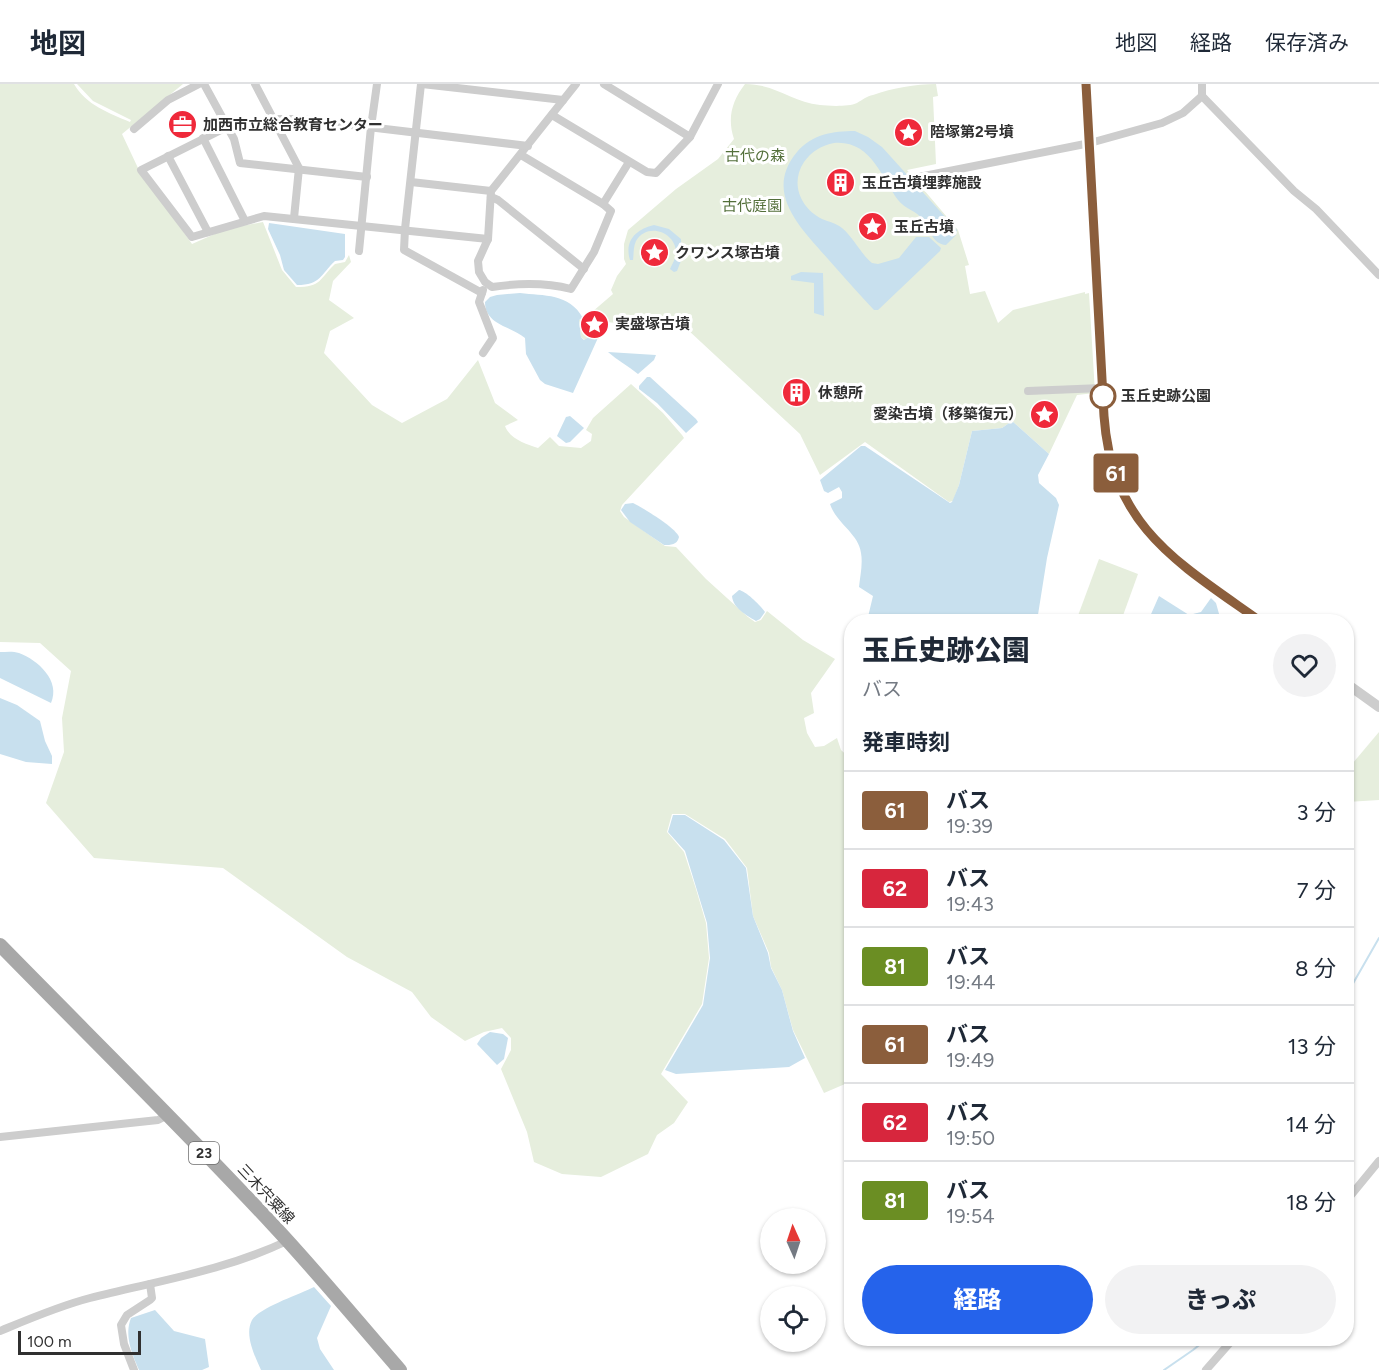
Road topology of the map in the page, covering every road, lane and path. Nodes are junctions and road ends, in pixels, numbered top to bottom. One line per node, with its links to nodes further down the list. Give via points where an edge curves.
1 (199, 84): 17 (street, via 168,100)
2 (204, 84): 15 (street)
3 (255, 84): 14 (street)
4 (377, 84): 16 (street)
5 (422, 84): 12 (street); 18 (street)
6 (576, 84): 12 (street)
7 (604, 84): 19 (street)
8 (718, 84): 19 (street)
9 (1086, 84): 21 (street)
10 (1202, 84): 11 (street)
11 (1202, 96): 21 (street, via 1183,113 1162,123); 40 (street)
12 (563, 100): 13 (street)
13 (552, 115): 22 (street); 25 (street)
14 (273, 119): 16 (street); 26 (street)
15 (227, 127): 20 (street); 26 (street, via 240,163)
16 (370, 127): 18 (street); 27 (street)
17 (134, 129)
18 (416, 133): 22 (street); 29 (street)
19 (690, 136): 25 (street, via 657,173)
20 (203, 138): 24 (street); 33 (street)
21 (1090, 143): 28 (street); 44 (street)
22 (528, 146): 23 (street)
23 (521, 155): 30 (street); 31 (street)
24 (168, 156): 36 (street); 36 (street, via 141,170 192,237)
25 (629, 162): 31 (street)
26 (299, 168): 27 (street); 32 (street)
27 (367, 177): 34 (street)
28 (914, 177)
29 (411, 182): 30 (street); 35 (street)
30 (491, 194): 37 (street); 39 (street)
31 (603, 204): 39 (street, via 611,211)
32 (294, 218): 33 (street, via 264,216); 34 (street)
33 (245, 221): 36 (street)
34 (361, 225): 35 (street); 38 (street)
35 (405, 229): 37 (street); 42 (street, via 404,250)
36 (208, 232)
37 (488, 239): 41 (street, via 478,261 478,272)
38 (359, 251)
39 (584, 269): 41 (street, via 571,289 551,284 492,286)
40 (1379, 275)
41 (485, 282): 42 (street)
42 (482, 293): 43 (street, via 479,302 493,338)
43 (483, 353)
44 (1102, 388): 45 (street); 46 (street, via 1110,457 1132,511 1154,540 1178,562)
45 (1028, 391)
46 (1250, 614)
47 (1354, 689): 48 (street)
48 (1379, 707)
49 (0, 945): 50 (main road, 三木宍粟線 / 23)
50 (168, 1115): 51 (street, via 158,1120); 54 (main road, 三木宍粟線 / 23)
51 (0, 1137)
52 (1379, 1161): 53 (street)
53 (1354, 1191)
54 (287, 1241): 55 (street, via 221,1267); 59 (main road, 三木宍粟線 / 23)
55 (150, 1284): 56 (street, via 88,1299); 58 (street, via 152,1298 121,1325)
56 (0, 1331)
57 (1227, 1346): 60 (street)
58 (134, 1370)
59 (400, 1370)
60 (1206, 1370)

